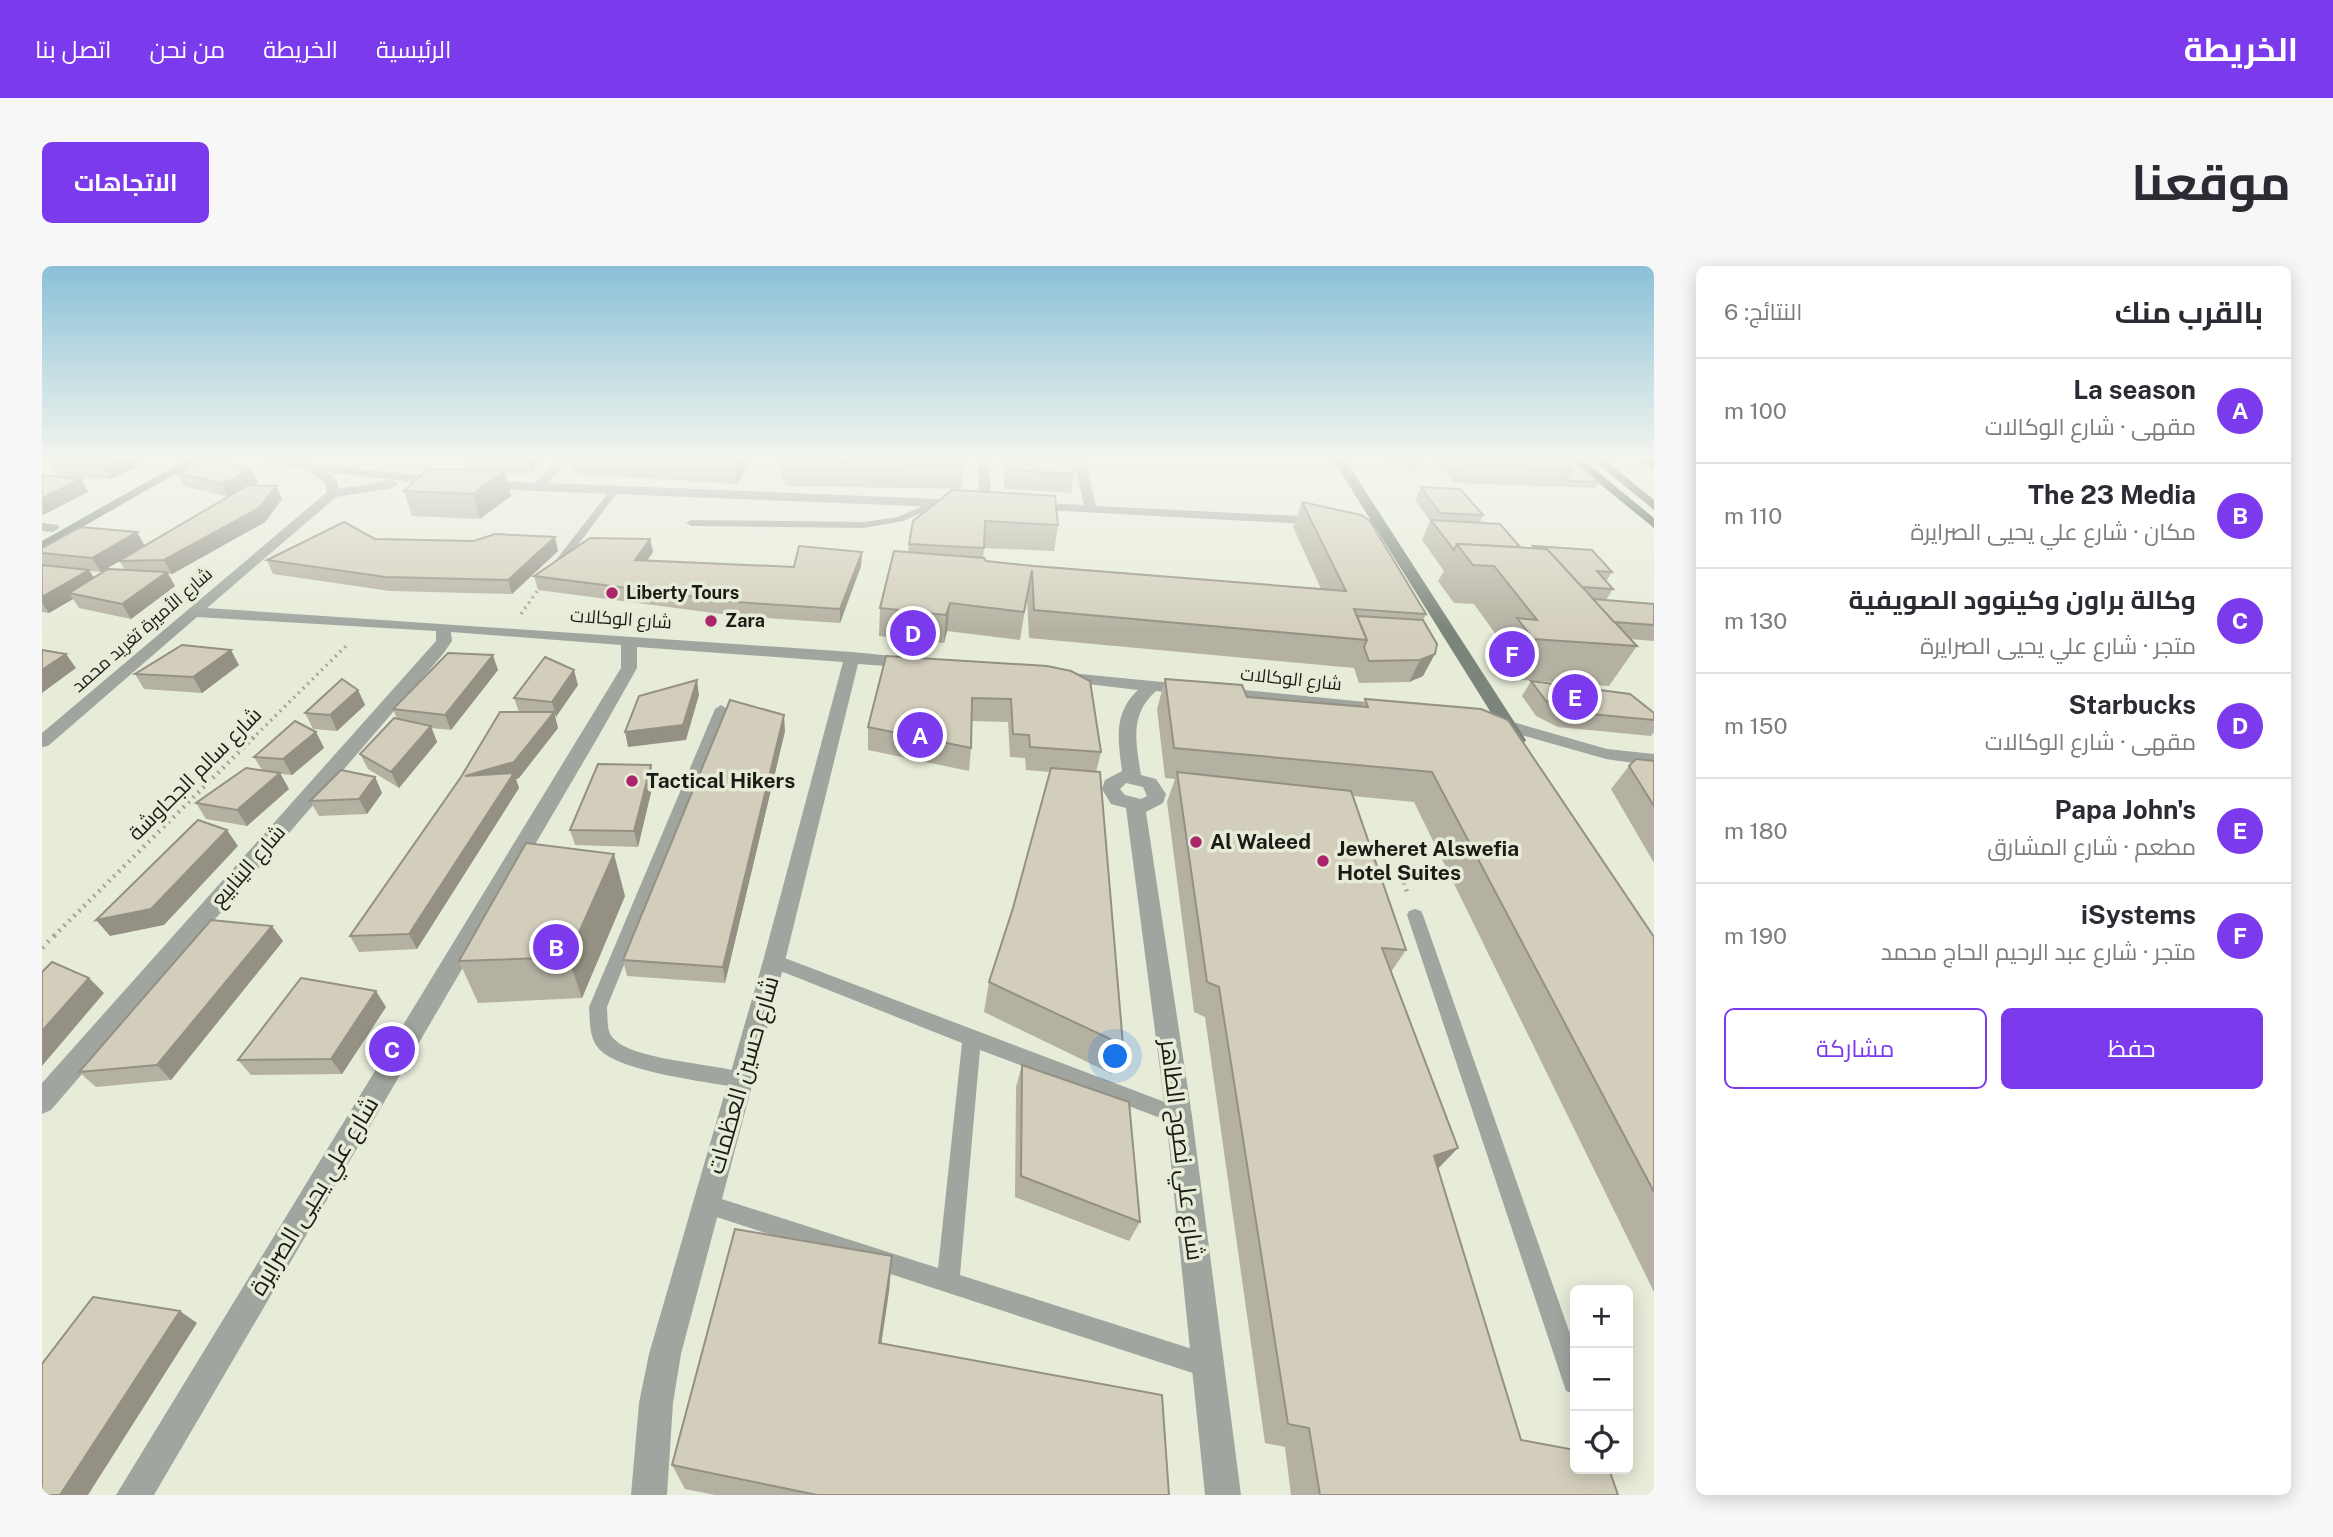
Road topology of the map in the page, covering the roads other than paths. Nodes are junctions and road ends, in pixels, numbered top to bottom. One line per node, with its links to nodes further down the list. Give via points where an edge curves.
1 (73, 515): 10 (street)
2 (96, 515): 11 (street)
3 (307, 515): 13 (street, شارع الأميرة تغريد محمد)
4 (595, 515): 12 (lane)
5 (908, 515): 8 (lane, via 864,525)
6 (1213, 515): 9 (street)
7 (1374, 515): 9 (street)
8 (691, 523)
9 (1380, 524): 23 (street)
10 (46, 530)
11 (42, 546)
12 (538, 590)
13 (192, 612): 14 (street, شارع الوكالات); 24 (street, شارع الأميرة تغريد محمد)
14 (443, 627): 15 (street, شارع الوكالات); 31 (street, شارع الينابيع, via 444,641 437,651)
15 (627, 641): 16 (street, شارع الوكالات); 37 (street, شارع علي يحيى الصرايرة, via 629,668)
16 (852, 657): 17 (street, شارع الوكالات); 28 (street, شارع حسين العظمات)
17 (932, 665)
18 (1041, 675): 19 (street, شارع الوكالات)
19 (1152, 686): 21 (street, شارع الوكالات); 32 (street, شارع علي نصوح الطاهر, via 1140,694 1127,715 1132,777 1117,780 1111,789 1118,800 1135,806)
20 (721, 709): 30 (lane, via 598,1007 599,1029 606,1043 624,1057)
21 (1390, 709)
22 (1471, 718): 23 (street)
23 (1506, 724): 25 (street); 26 (street, via 1597,752)
24 (42, 741)
25 (1528, 757)
26 (1654, 760)
27 (1415, 915): 36 (lane)
28 (774, 961): 29 (lane); 30 (street, شارع حسين العظمات)
29 (972, 1040): 32 (lane); 34 (lane)
30 (741, 1080): 33 (street, شارع حسين العظمات)
31 (42, 1102)
32 (1179, 1116): 35 (street, شارع علي نصوح الطاهر)
33 (706, 1205): 34 (lane); 38 (street, شارع حسين العظمات, via 665,1354)
34 (948, 1283): 35 (lane)
35 (1208, 1366): 39 (street, شارع علي نصوح الطاهر)
36 (1570, 1367)
37 (134, 1495)
38 (649, 1495)
39 (1223, 1495)

